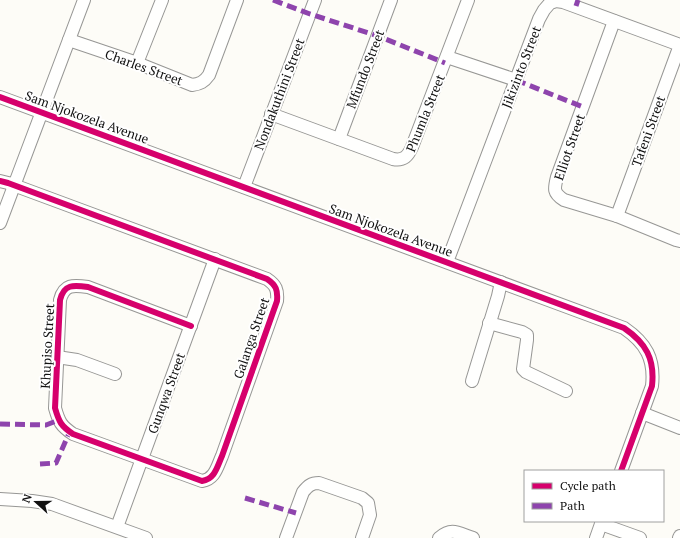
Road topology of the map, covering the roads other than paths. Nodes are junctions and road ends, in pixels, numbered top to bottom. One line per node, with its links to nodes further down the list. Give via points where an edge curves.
1 (84, 0): 8 (street)
2 (162, 0): 11 (street)
3 (237, 0): 11 (street, Charles Street, via 205,81 192,85)
4 (314, 0): 15 (street, Nondakuthini Street)
5 (391, 0): 16 (street, Mfundo Street)
6 (468, 0): 10 (street, Phumla Street)
7 (614, 21): 9 (street, Jikizinto Street); 12 (street, Jikizinto Street, via 563,2 550,3 539,20); 20 (street, Elliot Street, via 557,178 555,191 564,200)
8 (70, 40): 11 (street, Charles Street); 14 (street)
9 (680, 45): 20 (street, Tafeni Street)
10 (447, 57): 12 (street); 16 (street, Phumla Street, via 408,156 404,159 393,159)
11 (137, 63)
12 (516, 80): 24 (street, Jikizinto Street)
13 (0, 97): 14 (street, Sam Njokozela Avenue)
14 (42, 112): 18 (street); 19 (street, Sam Njokozela Avenue)
15 (271, 114): 16 (street, Phumla Street); 19 (street, Nondakuthini Street)
16 (339, 139)
17 (0, 181): 18 (street, Galanga Street)
18 (15, 186): 21 (street); 23 (street, Galanga Street)
19 (244, 187): 24 (street, Sam Njokozela Avenue)
20 (617, 216): 22 (street, Elliot Street)
21 (0, 223)
22 (680, 241)
23 (215, 259): 27 (street, Gunqwa Street); 34 (street, Galanga Street, via 268,279 277,289 277,301 222,456 212,476 202,481)
24 (447, 262): 25 (street, Sam Njokozela Avenue)
25 (501, 282): 26 (street); 32 (street, Sam Njokozela Avenue, via 624,328 636,336 645,347 653,366 652,386)
26 (489, 323): 30 (street); 31 (street, via 527,335 523,368 526,372)
27 (191, 326): 28 (street, Khupiso Street, via 88,287 70,286 62,292 60,300); 34 (street, Gunqwa Street)
28 (57, 357): 29 (street, Khupiso Street, via 77,360); 34 (street, Khupiso Street, via 55,408 63,428 73,434)
29 (115, 374)
30 (472, 381)
31 (566, 391)
32 (642, 413): 33 (street); 35 (street, Sam Njokozela Avenue)
33 (680, 428)
34 (143, 458): 38 (street, Gunqwa Street)
35 (621, 470)
36 (0, 499): 38 (street, via 52,504)
37 (602, 522): 44 (street); 45 (street)
38 (117, 528): 39 (street)
39 (146, 538)
40 (286, 538): 41 (street, via 303,492 313,483 362,498 368,503 370,514)
41 (362, 538)
42 (439, 538): 43 (street, via 447,532 454,531)
43 (473, 538)
44 (596, 538)
45 (640, 538)

